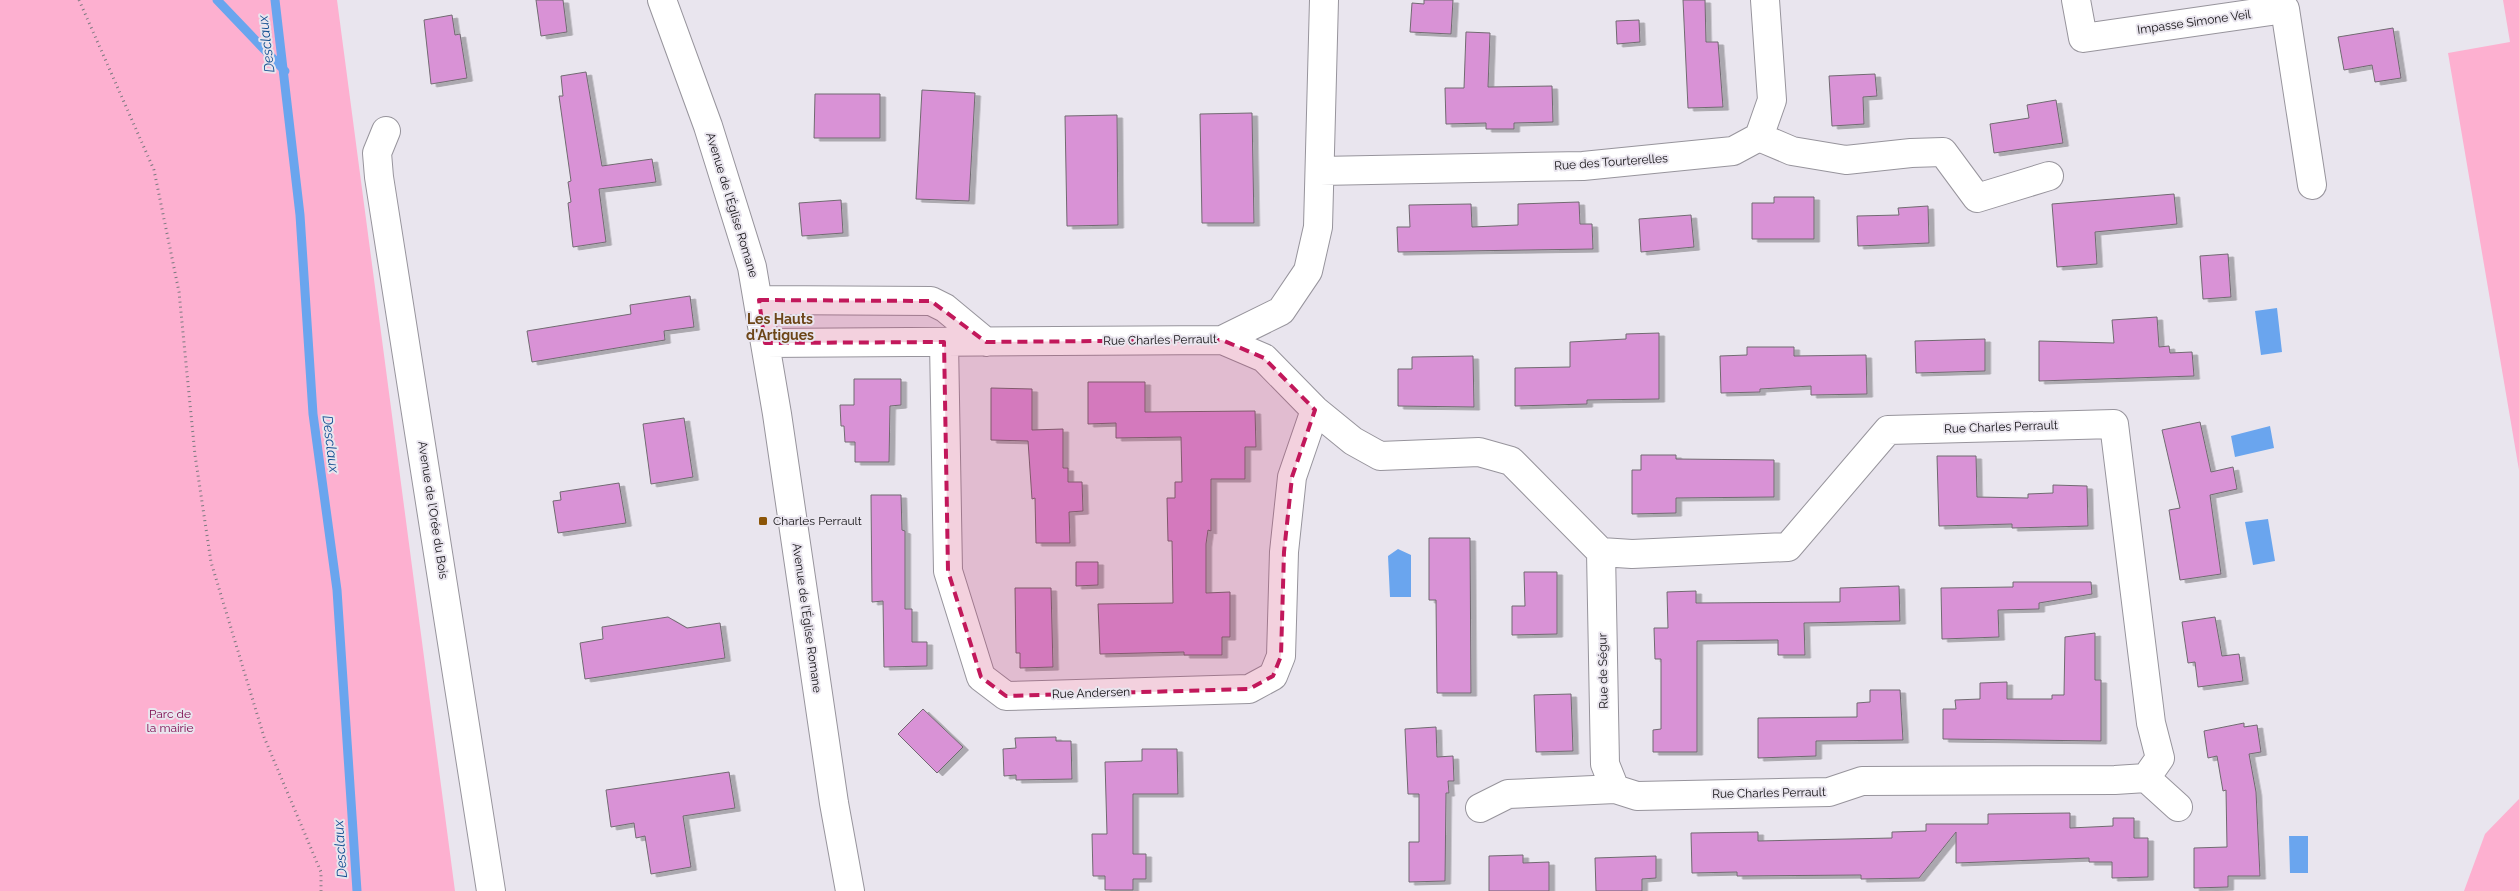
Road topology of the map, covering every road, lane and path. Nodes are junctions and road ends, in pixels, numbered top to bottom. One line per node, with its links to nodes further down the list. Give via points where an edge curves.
1 (79, 0): 23 (path, via 154,170 179,292 195,455 211,562 264,737 322,872)
2 (662, 0): 11 (street, Avenue de l'Église Romane, via 740,222)
3 (1324, 0): 8 (street)
4 (1765, 0): 7 (street, via 1772,100)
5 (2076, 0): 10 (street, Impasse Simone Veil, via 2083,38 2285,9)
6 (386, 131): 24 (street, Avenue de l'Orée du Bois, via 377,153 379,177)
7 (1760, 137): 8 (street, Rue des Tourterelles, via 1733,151 1583,166); 9 (street, via 1792,151 1846,160 1943,152 1977,198)
8 (1320, 171): 13 (street, via 1318,227 1308,271 1281,311)
9 (2049, 176)
10 (2312, 185)
11 (759, 300): 12 (street, via 918,300); 16 (street, Avenue de l'Église Romane)
12 (942, 306): 14 (street, via 948,326); 15 (street)
13 (1222, 340): 15 (street, Rue Charles Perrault); 17 (street, Rue Charles Perrault, via 1264,358)
14 (944, 342): 15 (street, Rue Charles Perrault); 16 (street, Rue Charles Perrault); 17 (street, Rue Andersen, via 948,571 981,677 1006,696 1249,689 1272,676 1281,656 1284,552 1292,477)
15 (986, 342)
16 (765, 343): 25 (street, Avenue de l'Église Romane)
17 (1314, 410): 18 (street, Rue Charles Perrault, via 1353,442 1380,456 1479,452 1511,461)
18 (1600, 552): 19 (street, Rue Charles Perrault, via 1632,554 1788,547 1888,430 2114,424 2151,722 2160,758); 20 (street, Rue de Ségur, via 1605,764)
19 (2146, 778): 20 (street, Rue Charles Perrault, via 1862,781 1829,792 1637,796); 21 (street)
20 (1615, 789): 22 (street, Rue Charles Perrault, via 1508,794)
21 (2178, 807)
22 (1480, 808)
23 (321, 891)
24 (491, 891)
25 (850, 891)

